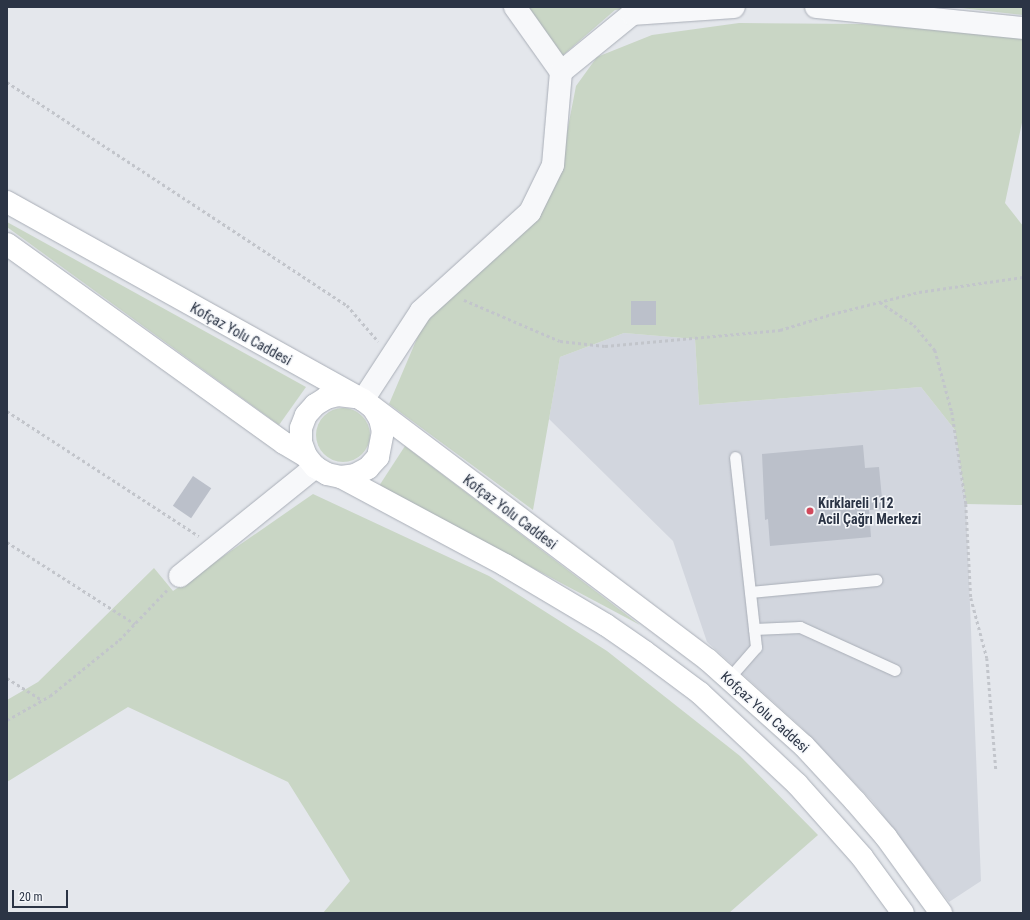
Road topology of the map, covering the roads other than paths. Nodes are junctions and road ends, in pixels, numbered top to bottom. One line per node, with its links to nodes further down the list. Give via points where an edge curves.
1 (515, 7): 5 (street)
2 (734, 7): 5 (street, via 632,14)
3 (816, 7): 4 (street)
4 (1023, 28)
5 (561, 72): 8 (street, via 553,165 530,212 421,312 392,356)
6 (7, 202): 8 (main road, Kofçaz Yolu Caddesi)
7 (7, 244): 10 (main road, Kofçaz Yolu Caddesi)
8 (368, 404): 10 (main road, via 338,394 315,405 306,415 301,428 301,442); 11 (main road, via 380,419 383,432 378,457 368,468 355,475); 17 (main road, Kofçaz Yolu Caddesi)
9 (735, 457): 14 (lane)
10 (310, 461): 11 (main road, Kofçaz Yolu Caddesi, via 327,474); 12 (street, via 217,547)
11 (341, 477): 18 (main road, Kofçaz Yolu Caddesi, via 563,599 628,641 700,693 797,784 862,857)
12 (180, 576)
13 (876, 580): 14 (lane)
14 (750, 592): 15 (lane)
15 (754, 629): 16 (lane, via 800,627); 17 (lane, via 756,647)
16 (895, 670)
17 (729, 678): 19 (main road, Kofçaz Yolu Caddesi, via 804,746 855,801 886,837)
18 (903, 913)
19 (941, 913)

